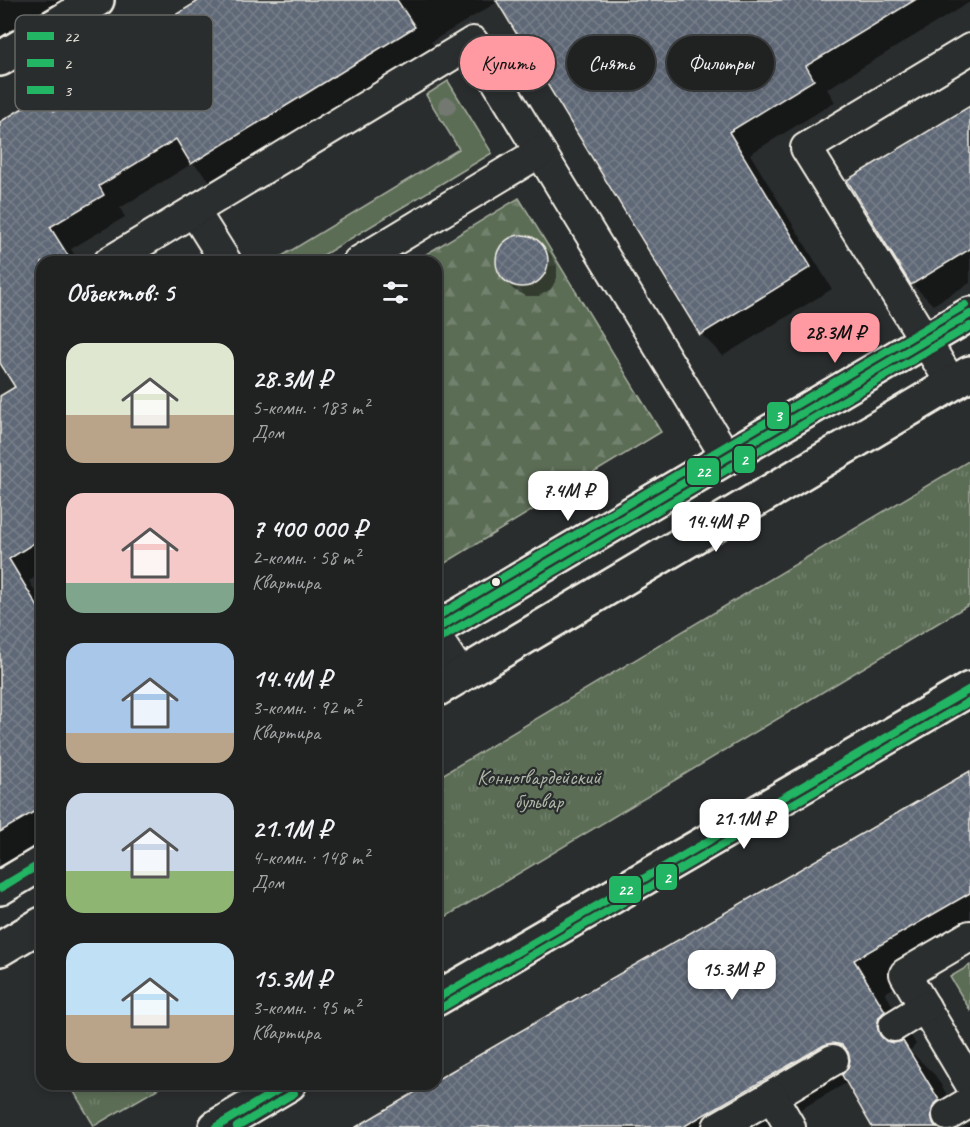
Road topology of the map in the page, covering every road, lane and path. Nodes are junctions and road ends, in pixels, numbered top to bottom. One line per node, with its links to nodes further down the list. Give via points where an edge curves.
1 (97, 0): 2 (street)
2 (72, 15)
3 (970, 49): 12 (lane, via 806,148)
4 (15, 50): 5 (street)
5 (0, 59)
6 (540, 152): 7 (lane, via 473,42); 10 (lane); 14 (lane)
7 (194, 211): 8 (lane); 9 (lane)
8 (119, 256)
9 (222, 256)
10 (368, 256)
11 (970, 314): 12 (street)
12 (924, 340): 13 (lane); 14 (street)
13 (961, 379): 17 (street)
14 (726, 458): 15 (street)
15 (442, 625)
16 (442, 658): 17 (lane)
17 (449, 683)
18 (970, 689): 24 (street)
19 (36, 867): 20 (street)
20 (0, 888)
21 (36, 928): 23 (street)
22 (970, 936): 25 (lane, via 905,974)
23 (0, 949)
24 (442, 996)
25 (925, 1007): 26 (lane); 28 (lane)
26 (894, 1026)
27 (833, 1060): 30 (lane)
28 (970, 1083)
29 (279, 1090): 31 (street)
30 (772, 1096): 32 (lane); 33 (lane)
31 (216, 1127)
32 (718, 1127)
33 (789, 1127)

